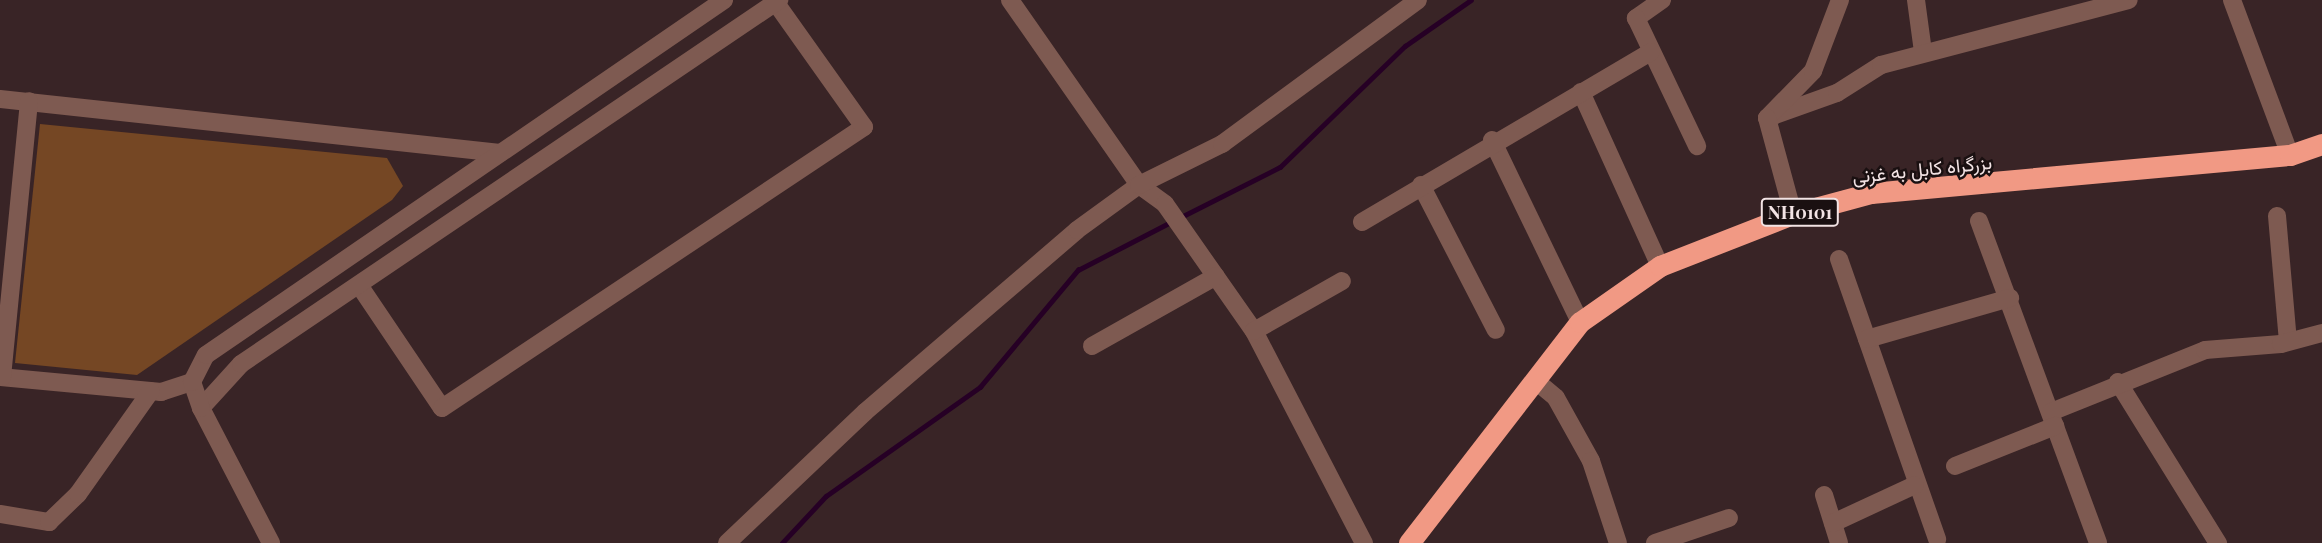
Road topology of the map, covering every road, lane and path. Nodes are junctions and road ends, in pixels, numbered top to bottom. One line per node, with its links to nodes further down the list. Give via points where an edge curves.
1 (724, 0): 20 (street)
2 (1010, 0): 22 (street)
3 (1418, 0): 22 (street, via 1223,144)
4 (1662, 0): 11 (street, via 1635,15)
5 (1840, 0): 16 (street, via 1813,71)
6 (1916, 0): 12 (street)
7 (2129, 0): 10 (street)
8 (2232, 0): 21 (street)
9 (777, 1): 33 (street); 33 (street, via 864,127 442,408)
10 (2078, 7): 12 (street, via 1984,43)
11 (1651, 52): 13 (street); 19 (street)
12 (1923, 52): 16 (street, via 1881,65 1837,93)
13 (1581, 92): 17 (street); 30 (street)
14 (0, 99): 15 (street)
15 (29, 101): 20 (street); 28 (street)
16 (1767, 118): 24 (street)
17 (1492, 141): 23 (street); 35 (street)
18 (2322, 144): 21 (highway, بزرگراه کابل به غزنی / NH0101)
19 (1697, 146)
20 (500, 153): 44 (street, via 206,355)
21 (2290, 155): 24 (highway, بزرگراه کابل به غزنی / NH0101, via 1871,193)
22 (1139, 185): 31 (street, via 1165,204); 57 (street, via 865,412)
23 (1421, 185): 27 (street); 36 (street)
24 (1793, 214): 30 (highway, بزرگراه کابل به غزنی / NH0101)
25 (2277, 216): 40 (street)
26 (1979, 221): 34 (street)
27 (1362, 222)
28 (8, 244): 42 (street)
29 (1839, 259): 39 (street)
30 (1660, 266): 35 (highway, بزرگراه کابل به غزنی / NH0101)
31 (1212, 270): 37 (street); 41 (street)
32 (1342, 281): 37 (street)
33 (359, 285): 47 (street, via 241,364)
34 (2010, 298): 39 (street); 48 (street)
35 (1580, 322): 43 (highway, بزرگراه کابل به غزنی / NH0101)
36 (1496, 330)
37 (1254, 331): 58 (street)
38 (2322, 333): 40 (street)
39 (1867, 339): 50 (street)
40 (2288, 342): 45 (street, via 2205,349)
41 (1092, 346)
42 (1, 377): 46 (street)
43 (1535, 381): 59 (highway, بزرگراه کابل به غزنی / NH0101); 60 (street, via 1556,398 1591,461)
44 (192, 382): 46 (street); 47 (street)
45 (2118, 382): 48 (street); 64 (street)
46 (151, 391): 52 (street, via 78,495 49,522)
47 (201, 408): 56 (street)
48 (2053, 419): 49 (street); 63 (street)
49 (1955, 466)
50 (1915, 485): 54 (street); 55 (street)
51 (1824, 495): 54 (street)
52 (0, 514)
53 (1729, 518): 61 (street)
54 (1833, 523): 62 (street)
55 (1937, 539)
56 (271, 543)
57 (727, 543)
58 (1364, 543)
59 (1409, 543)
60 (1618, 543)
61 (1655, 543)
62 (1839, 543)
63 (2098, 543)
64 (2218, 543)

